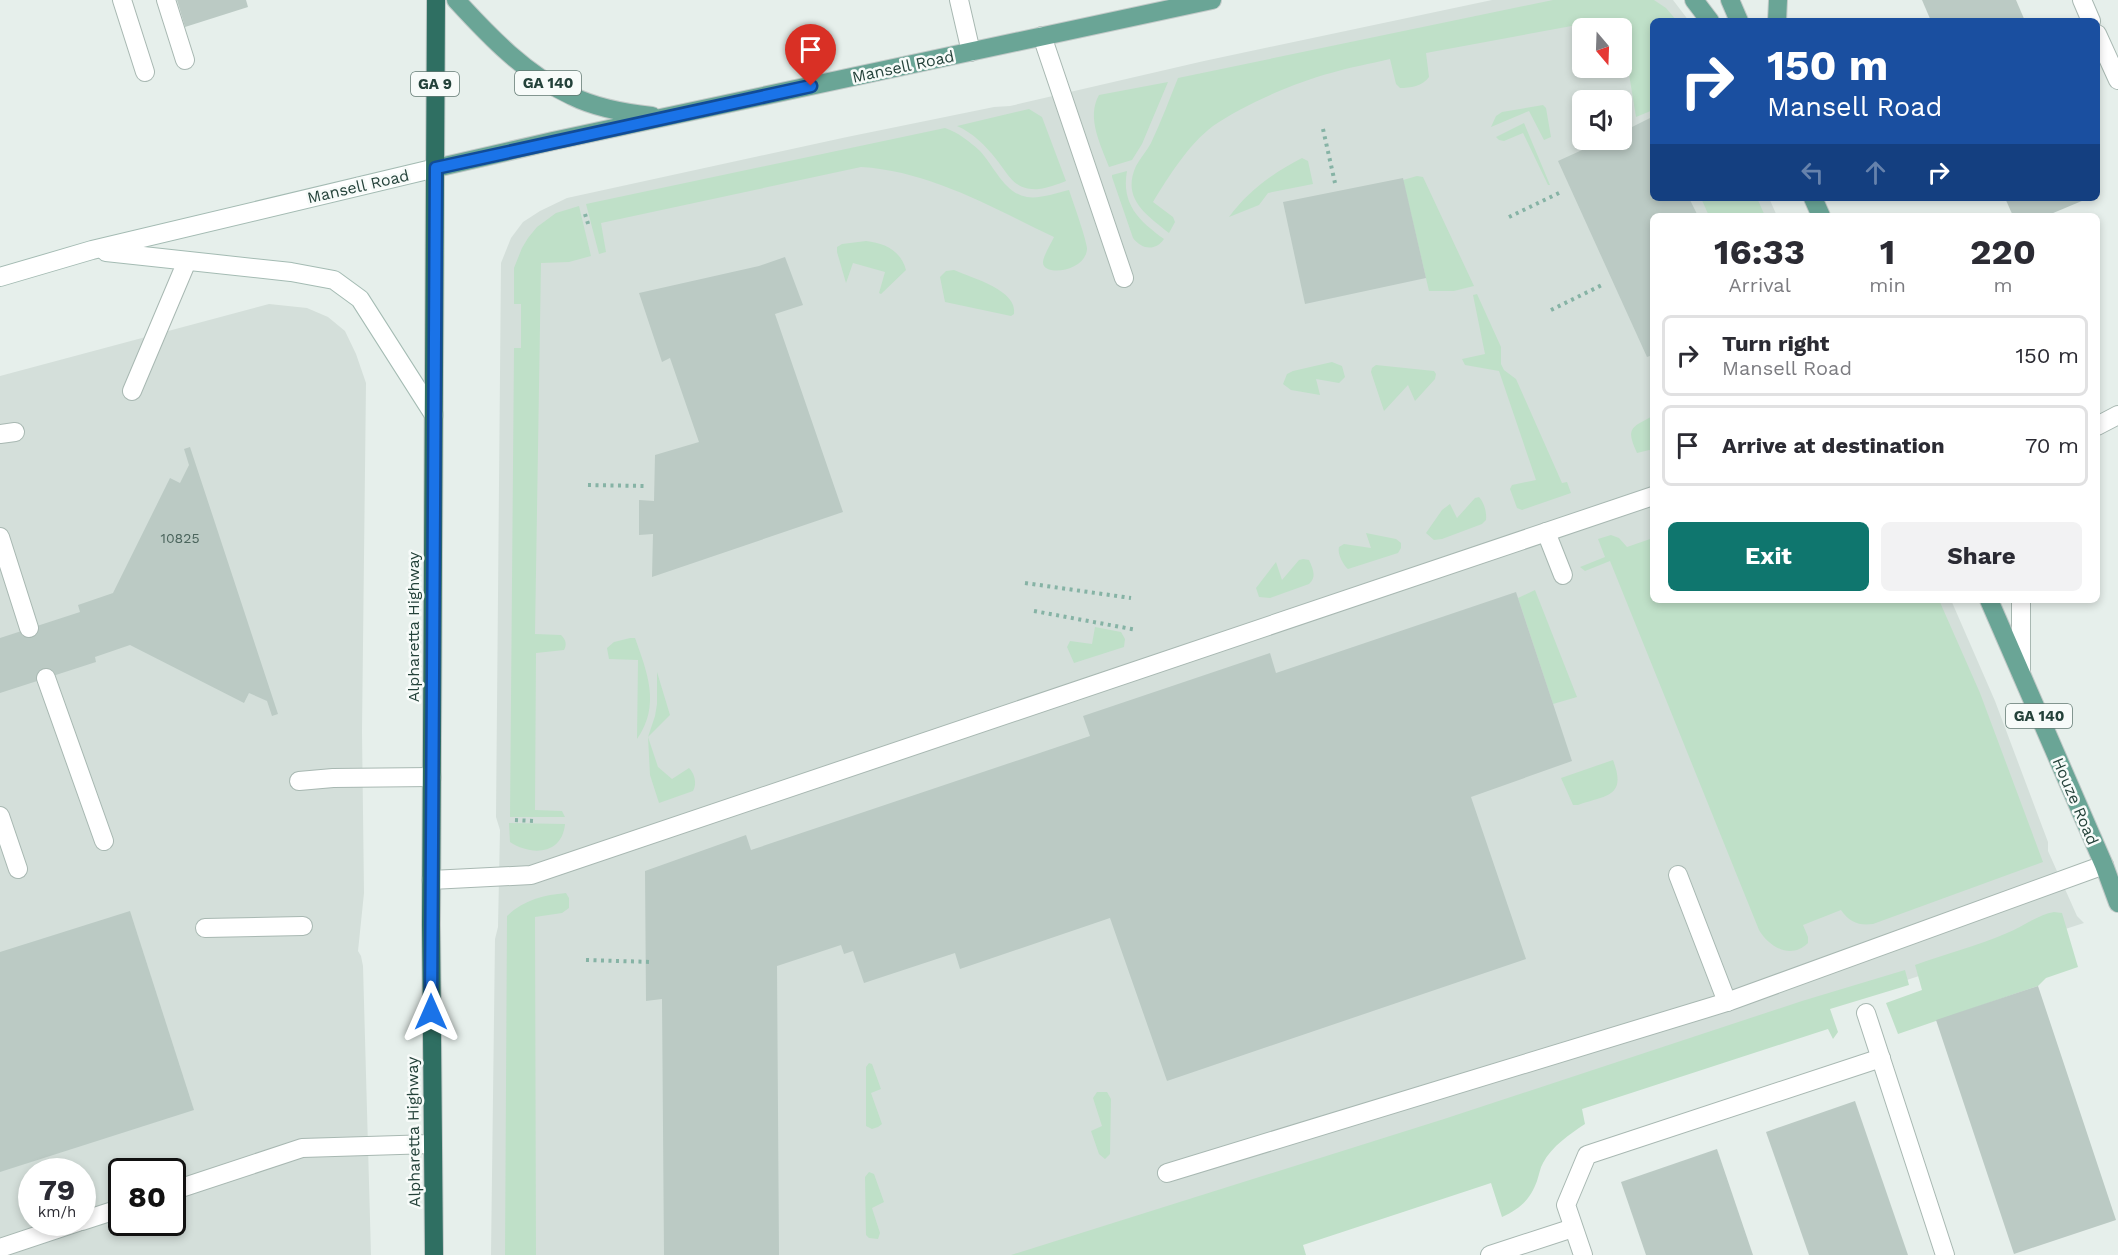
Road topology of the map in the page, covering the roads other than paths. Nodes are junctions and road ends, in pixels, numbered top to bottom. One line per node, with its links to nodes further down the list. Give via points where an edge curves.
1 (122, 0): 19 (main road)
2 (166, 0): 18 (main road)
3 (436, 0): 22 (highway, Alpharetta Highway / GA 9)
4 (456, 0): 21 (main road, GA 140, via 525,67 572,97 630,113)
5 (959, 0): 17 (main road)
6 (1212, 0): 15 (main road, Mansell Road / GA 140)
7 (1694, 0): 11 (main road)
8 (1730, 0): 12 (main road)
9 (1778, 0): 13 (main road)
10 (2082, 0): 14 (main road)
11 (1708, 18)
12 (1738, 18)
13 (1778, 18)
14 (2090, 18)
15 (1042, 36): 17 (main road, Mansell Road / GA 140); 26 (main road)
16 (2100, 41): 20 (main road)
17 (971, 52): 21 (main road, Mansell Road / GA 140)
18 (185, 60)
19 (145, 72)
20 (2118, 80)
21 (665, 117): 22 (main road, Mansell Road / GA 140)
22 (436, 168): 23 (main road, Mansell Road); 28 (highway, Alpharetta Highway / GA 9)
23 (92, 250): 24 (main road); 25 (main road, Mansell Road)
24 (187, 261): 27 (main road); 28 (main road, via 334,280 360,299)
25 (0, 277)
26 (1124, 278)
27 (132, 391)
28 (434, 415): 40 (highway, Alpharetta Highway / GA 9)
29 (2118, 415): 30 (main road)
30 (2100, 424)
31 (1650, 497): 32 (main road)
32 (1546, 532): 34 (main road); 47 (main road, via 531,875)
33 (0, 537): 37 (main road)
34 (1563, 575)
35 (1990, 603): 38 (main road, Houze Road / GA 140)
36 (2021, 603): 38 (main road)
37 (28, 628)
38 (2021, 673): 44 (main road, Houze Road / GA 140)
39 (46, 678): 43 (main road)
40 (432, 777): 41 (main road); 47 (highway, Alpharetta Highway / GA 9)
41 (299, 781)
42 (0, 816): 45 (main road)
43 (104, 841)
44 (2104, 865): 48 (main road, Houze Road / GA 140); 51 (main road)
45 (18, 869)
46 (1678, 875): 51 (main road)
47 (431, 880): 54 (highway, Alpharetta Highway / GA 9)
48 (2118, 903)
49 (303, 926): 50 (main road)
50 (205, 928)
51 (1727, 1002): 55 (main road)
52 (1866, 1013): 53 (main road)
53 (1881, 1058): 57 (main road, via 1587,1155 1566,1205); 63 (main road)
54 (432, 1144): 56 (main road, via 302,1148); 60 (highway, Alpharetta Highway / GA 9)
55 (1167, 1173)
56 (186, 1187)
57 (1574, 1228): 61 (main road); 62 (main road)
58 (36, 1236): 59 (main road)
59 (0, 1248)
60 (434, 1255)
61 (1490, 1255)
62 (1583, 1255)
63 (1946, 1255)

